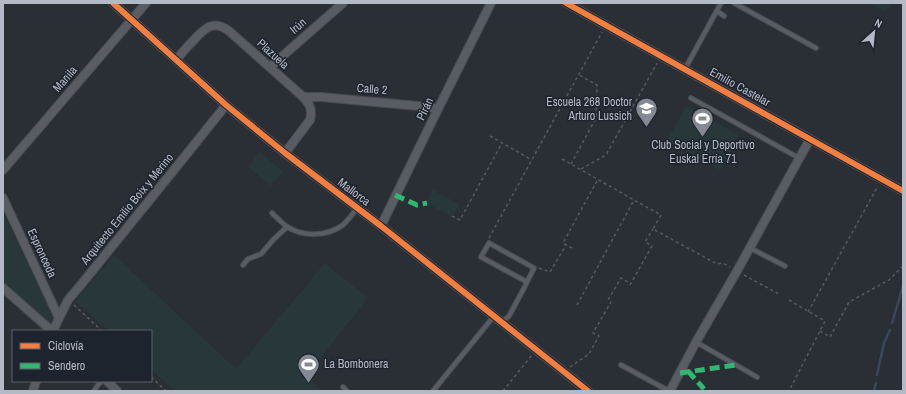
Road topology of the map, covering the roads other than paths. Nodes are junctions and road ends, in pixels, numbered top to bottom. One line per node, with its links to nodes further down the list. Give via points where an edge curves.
1 (113, 3): 10 (street, Mallorca)
2 (146, 3): 10 (street, Manila)
3 (343, 3): 13 (street, Irún)
4 (491, 3): 18 (street, Pirán)
5 (566, 3): 14 (street, Emilio Castelar)
6 (721, 3): 8 (lane)
7 (734, 3): 11 (lane)
8 (717, 11): 9 (lane); 14 (lane)
9 (724, 16)
10 (132, 20): 12 (street, Mallorca); 22 (street, Manila)
11 (816, 48)
12 (176, 60): 13 (street, Plazuela, via 201,32 212,25 218,25 229,31); 17 (street, Mallorca)
13 (270, 67): 15 (street, Plazuela)
14 (685, 69): 19 (street, Emilio Castelar)
15 (303, 97): 18 (street, Calle 2, via 321,96); 20 (street, Plazuela, via 311,110 310,120)
16 (691, 98): 21 (lane)
17 (226, 105): 20 (street, Mallorca); 35 (street, Arquitecto Emilio Boix y Merino, via 68,300)
18 (438, 109): 27 (street, Pirán)
19 (810, 139): 21 (street); 23 (street, Emilio Castelar)
20 (285, 153): 25 (street, Mallorca)
21 (799, 158): 29 (street)
22 (3, 170)
23 (903, 191)
24 (3, 198): 35 (street, Espronceda)
25 (357, 208): 27 (street, Mallorca); 28 (lane, via 343,225 324,233 304,233)
26 (272, 213): 28 (lane)
27 (381, 226): 34 (street, Mallorca)
28 (287, 227): 30 (lane, via 261,254 248,259)
29 (749, 248): 31 (lane); 39 (street)
30 (243, 265)
31 (785, 266)
32 (526, 282): 32 (lane, via 481,257 489,243 534,268); 36 (lane, via 509,316)
33 (3, 288): 37 (street)
34 (494, 316): 36 (street, Mallorca); 48 (lane)
35 (59, 318): 38 (street, Arquitecto Emilio Boix y Merino)
36 (502, 323): 49 (street, Mallorca)
37 (52, 330)
38 (53, 330)
39 (696, 342): 41 (lane); 50 (street)
40 (621, 364): 50 (lane)
41 (757, 377)
42 (101, 382): 45 (lane)
43 (108, 382): 46 (street)
44 (343, 387): 47 (lane)
45 (94, 391)
46 (117, 391)
47 (348, 391)
48 (433, 391)
49 (588, 391)
50 (669, 391)

